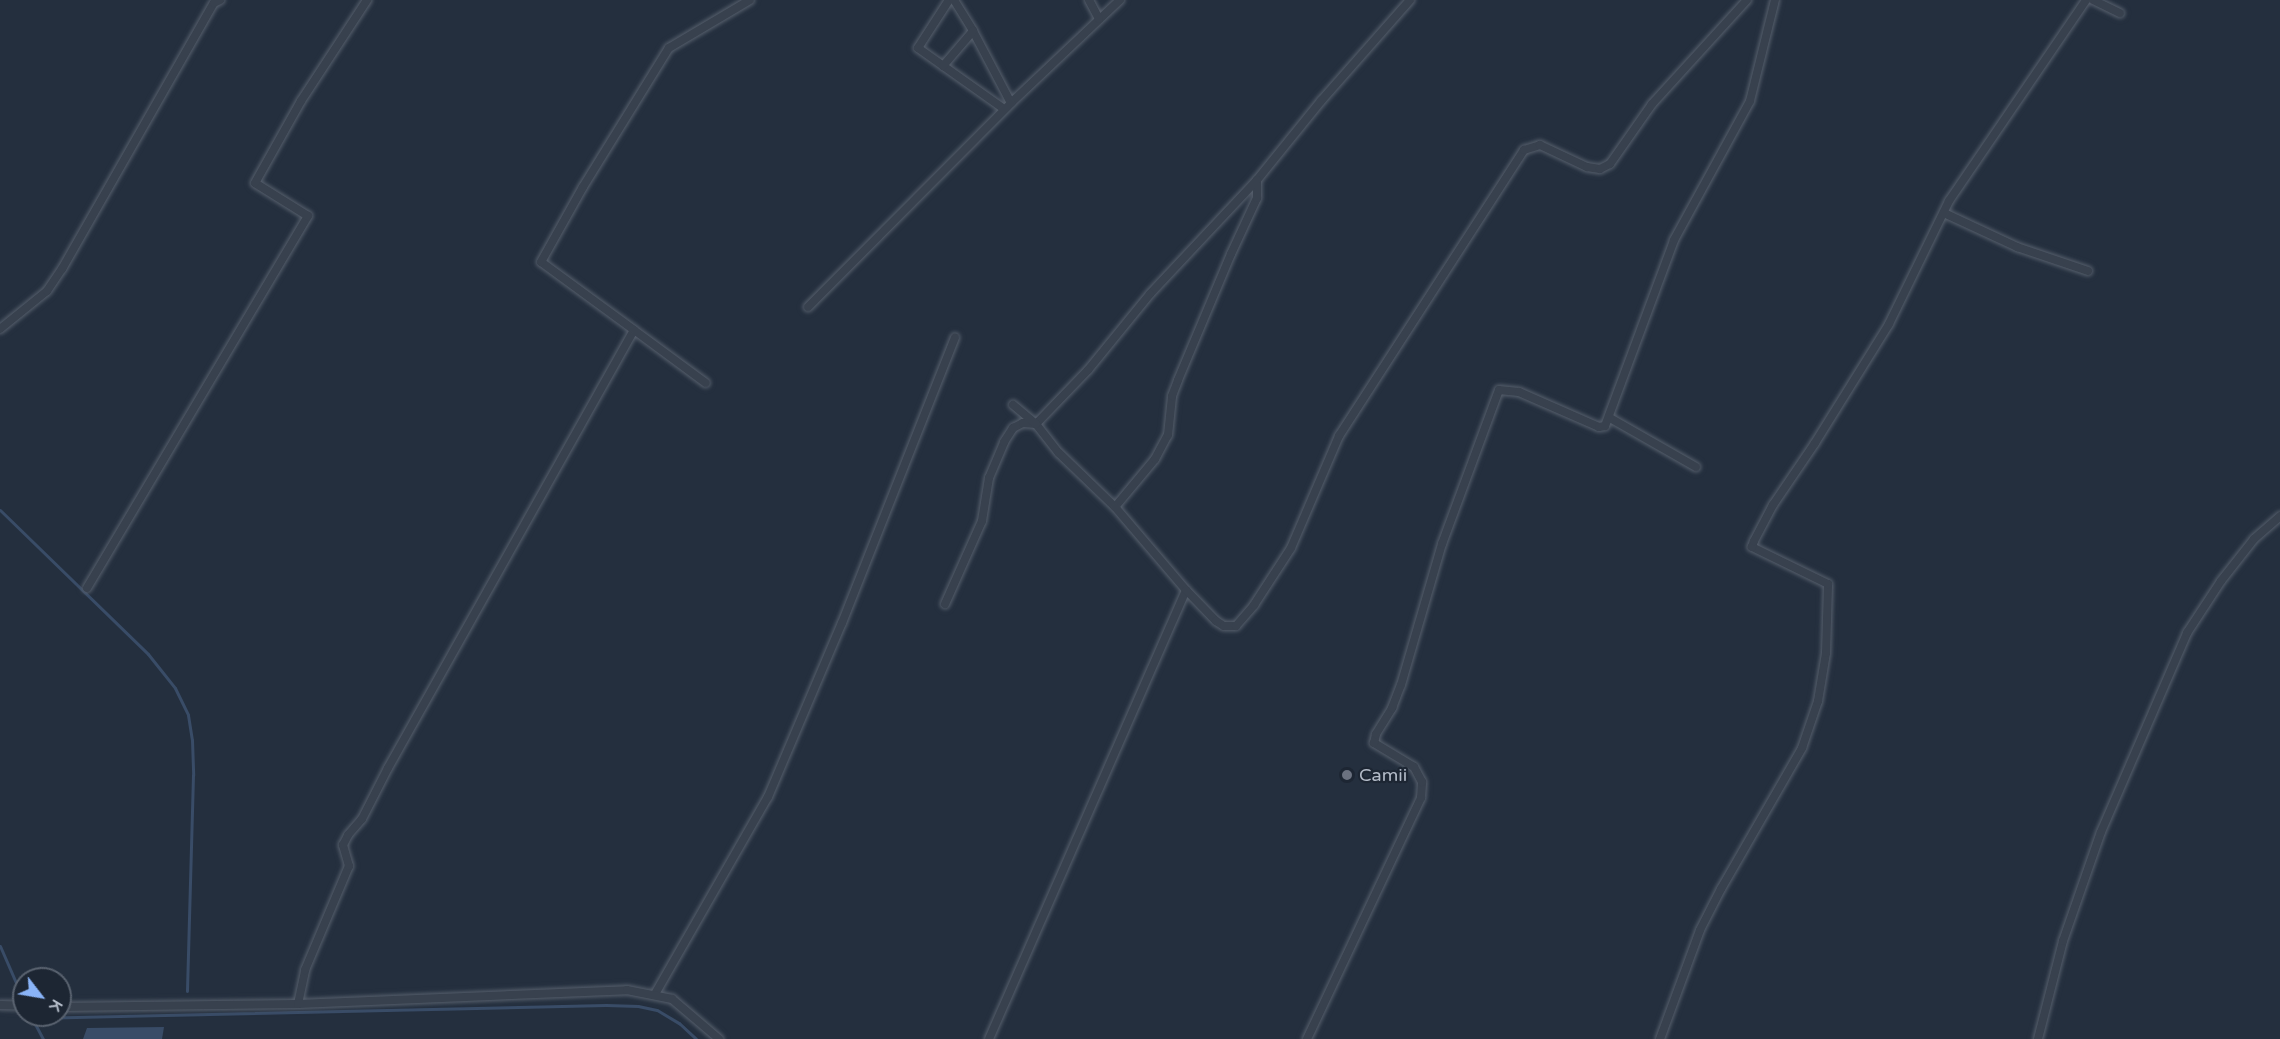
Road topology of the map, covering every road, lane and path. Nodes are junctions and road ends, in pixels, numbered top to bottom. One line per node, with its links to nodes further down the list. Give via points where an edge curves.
1 (220, 0): 23 (street, via 214,3 62,269 47,291)
2 (367, 0): 33 (street, via 255,183 308,216)
3 (750, 0): 24 (street, via 669,48 541,262)
4 (949, 0): 16 (street, via 918,48)
5 (954, 0): 15 (street)
6 (1089, 0): 14 (street)
7 (1120, 0): 14 (street)
8 (1410, 0): 19 (street)
9 (1747, 0): 34 (street, via 1652,104 1610,164 1600,169 1587,167 1540,145 1524,150 1339,436 1291,548 1236,626 1216,621)
10 (1775, 0): 28 (street, via 1750,100 1674,240)
11 (2086, 0): 20 (street)
12 (2093, 0): 13 (street)
13 (2120, 13)
14 (1100, 20): 17 (street)
15 (973, 30): 16 (street); 17 (street)
16 (943, 66): 18 (street)
17 (1011, 103): 18 (street)
18 (1004, 109): 22 (street)
19 (1257, 180): 29 (street); 31 (street, via 1257,198 1172,396 1168,435 1155,459)
20 (1944, 213): 21 (street, via 2017,248); 42 (street, via 1889,324 1754,541 1752,548 1828,584 1826,653 1818,701 1802,748 1700,930)
21 (2088, 271)
22 (808, 307)
23 (0, 329)
24 (634, 330): 26 (street); 37 (street, via 362,819 343,845 349,866 305,970)
25 (956, 338): 36 (street, via 768,798)
26 (706, 383)
27 (1013, 405): 29 (street)
28 (1610, 418): 30 (street); 41 (street, via 1605,426 1599,427 1519,392 1499,390 1442,544 1395,700 1374,743 1414,767 1422,782 1421,798)
29 (1036, 424): 31 (street, via 1059,453); 35 (street, via 1023,423 1013,428 1004,442 988,478 982,521)
30 (1696, 467)
31 (1115, 507): 34 (street)
32 (2280, 516): 43 (street, via 2234,564 2187,633 2101,832 2063,941)
33 (87, 588)
34 (1186, 590): 40 (street)
35 (945, 604)
36 (655, 994): 37 (street, via 627,990); 39 (street, via 672,999)
37 (298, 1004): 38 (street)
38 (72, 1006)
39 (719, 1039)
40 (989, 1039)
41 (1307, 1039)
42 (1660, 1039)
43 (2037, 1039)

